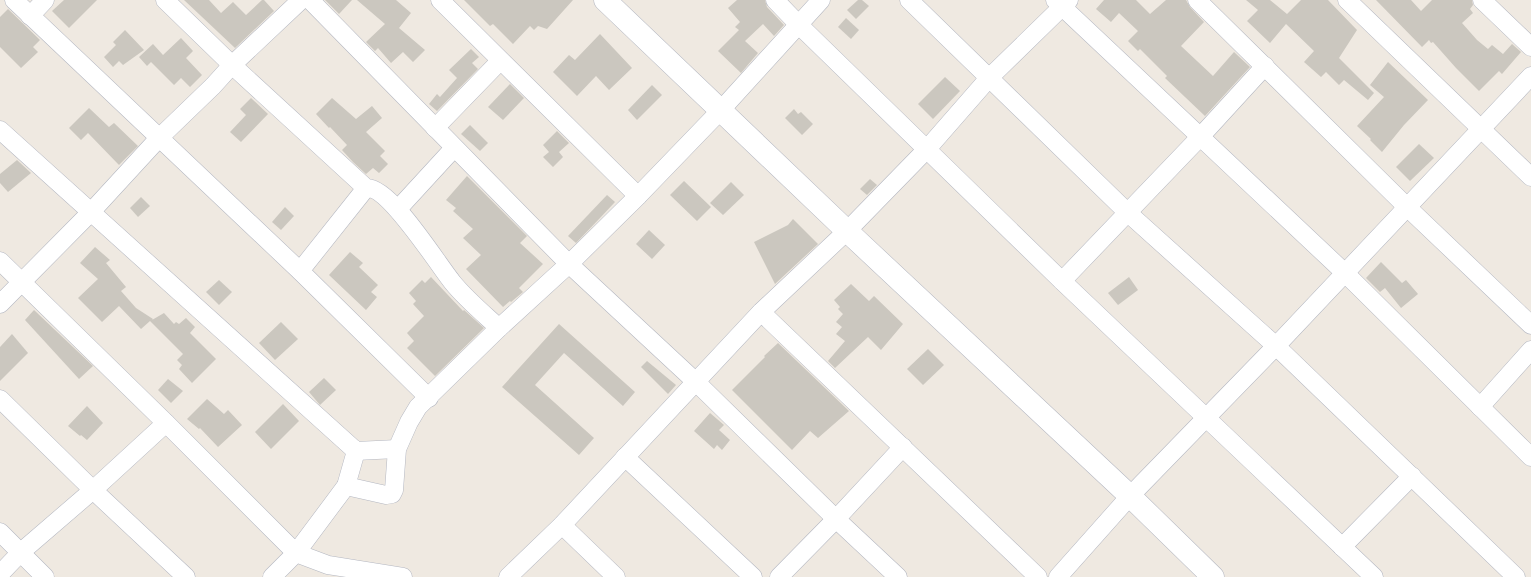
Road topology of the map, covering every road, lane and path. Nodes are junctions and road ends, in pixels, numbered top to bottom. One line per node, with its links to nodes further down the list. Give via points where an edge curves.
1 (14, 0): 15 (street)
2 (45, 0): 15 (street)
3 (165, 0): 19 (street)
4 (301, 0): 19 (street)
5 (310, 0): 24 (street)
6 (440, 0): 18 (street)
7 (604, 0): 23 (street)
8 (775, 0): 16 (street)
9 (821, 0): 16 (street)
10 (909, 0): 22 (street)
11 (1197, 0): 20 (street)
12 (1347, 0): 25 (street)
13 (1482, 0): 17 (street)
14 (1062, 2): 22 (street); 27 (street)
15 (30, 16): 28 (street)
16 (799, 25): 23 (street); 30 (street)
17 (1531, 47)
18 (500, 60): 24 (street); 33 (street)
19 (232, 65): 28 (street); 32 (street)
20 (1266, 66): 27 (street); 34 (street)
21 (1531, 76): 25 (street)
22 (989, 78): 30 (street); 37 (street)
23 (720, 111): 33 (street); 38 (street)
24 (435, 128): 29 (street)
25 (1481, 129): 31 (street); 34 (street)
26 (0, 130): 36 (street)
27 (1200, 137): 37 (street); 42 (street)
28 (159, 138): 36 (street); 41 (street)
29 (454, 148): 35 (street); 40 (street)
30 (927, 149): 38 (street); 43 (street)
31 (1531, 177)
32 (366, 188): 35 (street, via 381,193); 41 (street)
33 (638, 196): 40 (street)
34 (1407, 207): 42 (street); 47 (street)
35 (398, 209): 48 (street, via 454,284)
36 (91, 212): 44 (street); 59 (street)
37 (1127, 212): 43 (street); 49 (street)
38 (847, 231): 46 (street); 65 (street)
39 (0, 260): 44 (street)
40 (569, 264): 48 (street); 51 (street)
41 (300, 271): 52 (street)
42 (1344, 273): 49 (street); 54 (street)
43 (1062, 281): 55 (street)
44 (21, 282): 45 (street); 56 (street)
45 (0, 304)
46 (761, 312): 51 (street); 57 (street)
47 (1531, 325)
48 (499, 328): 52 (street)
49 (1276, 346): 55 (street); 62 (street)
50 (1531, 350): 54 (street)
51 (696, 382): 60 (street); 66 (street)
52 (429, 398): 58 (street, via 418,407)
53 (0, 399): 64 (street)
54 (1480, 407): 61 (street)
55 (1205, 417): 65 (street); 69 (street)
56 (166, 423): 64 (street); 71 (street)
57 (903, 448): 66 (street); 82 (street)
58 (397, 449): 59 (street); 63 (street, via 392,494 386,495)
59 (356, 451): 63 (street)
60 (625, 457): 67 (street); 79 (street)
61 (1531, 457)
62 (1412, 476): 69 (street); 86 (street)
63 (346, 486): 71 (street)
64 (93, 490): 70 (street); 74 (street)
65 (1130, 496): 83 (street); 84 (street)
66 (836, 519): 80 (street); 81 (street)
67 (562, 525): 77 (street); 78 (street)
68 (0, 532): 70 (street)
69 (1342, 547): 85 (street)
70 (21, 552): 72 (street); 73 (street)
71 (296, 553): 75 (street); 76 (street, via 328,565)
72 (0, 574)
73 (45, 577)
74 (186, 577)
75 (272, 577)
76 (403, 577)
77 (508, 577)
78 (616, 577)
79 (753, 577)
80 (779, 577)
81 (898, 577)
82 (1038, 577)
83 (1058, 577)
84 (1214, 577)
85 (1374, 577)
86 (1516, 577)

